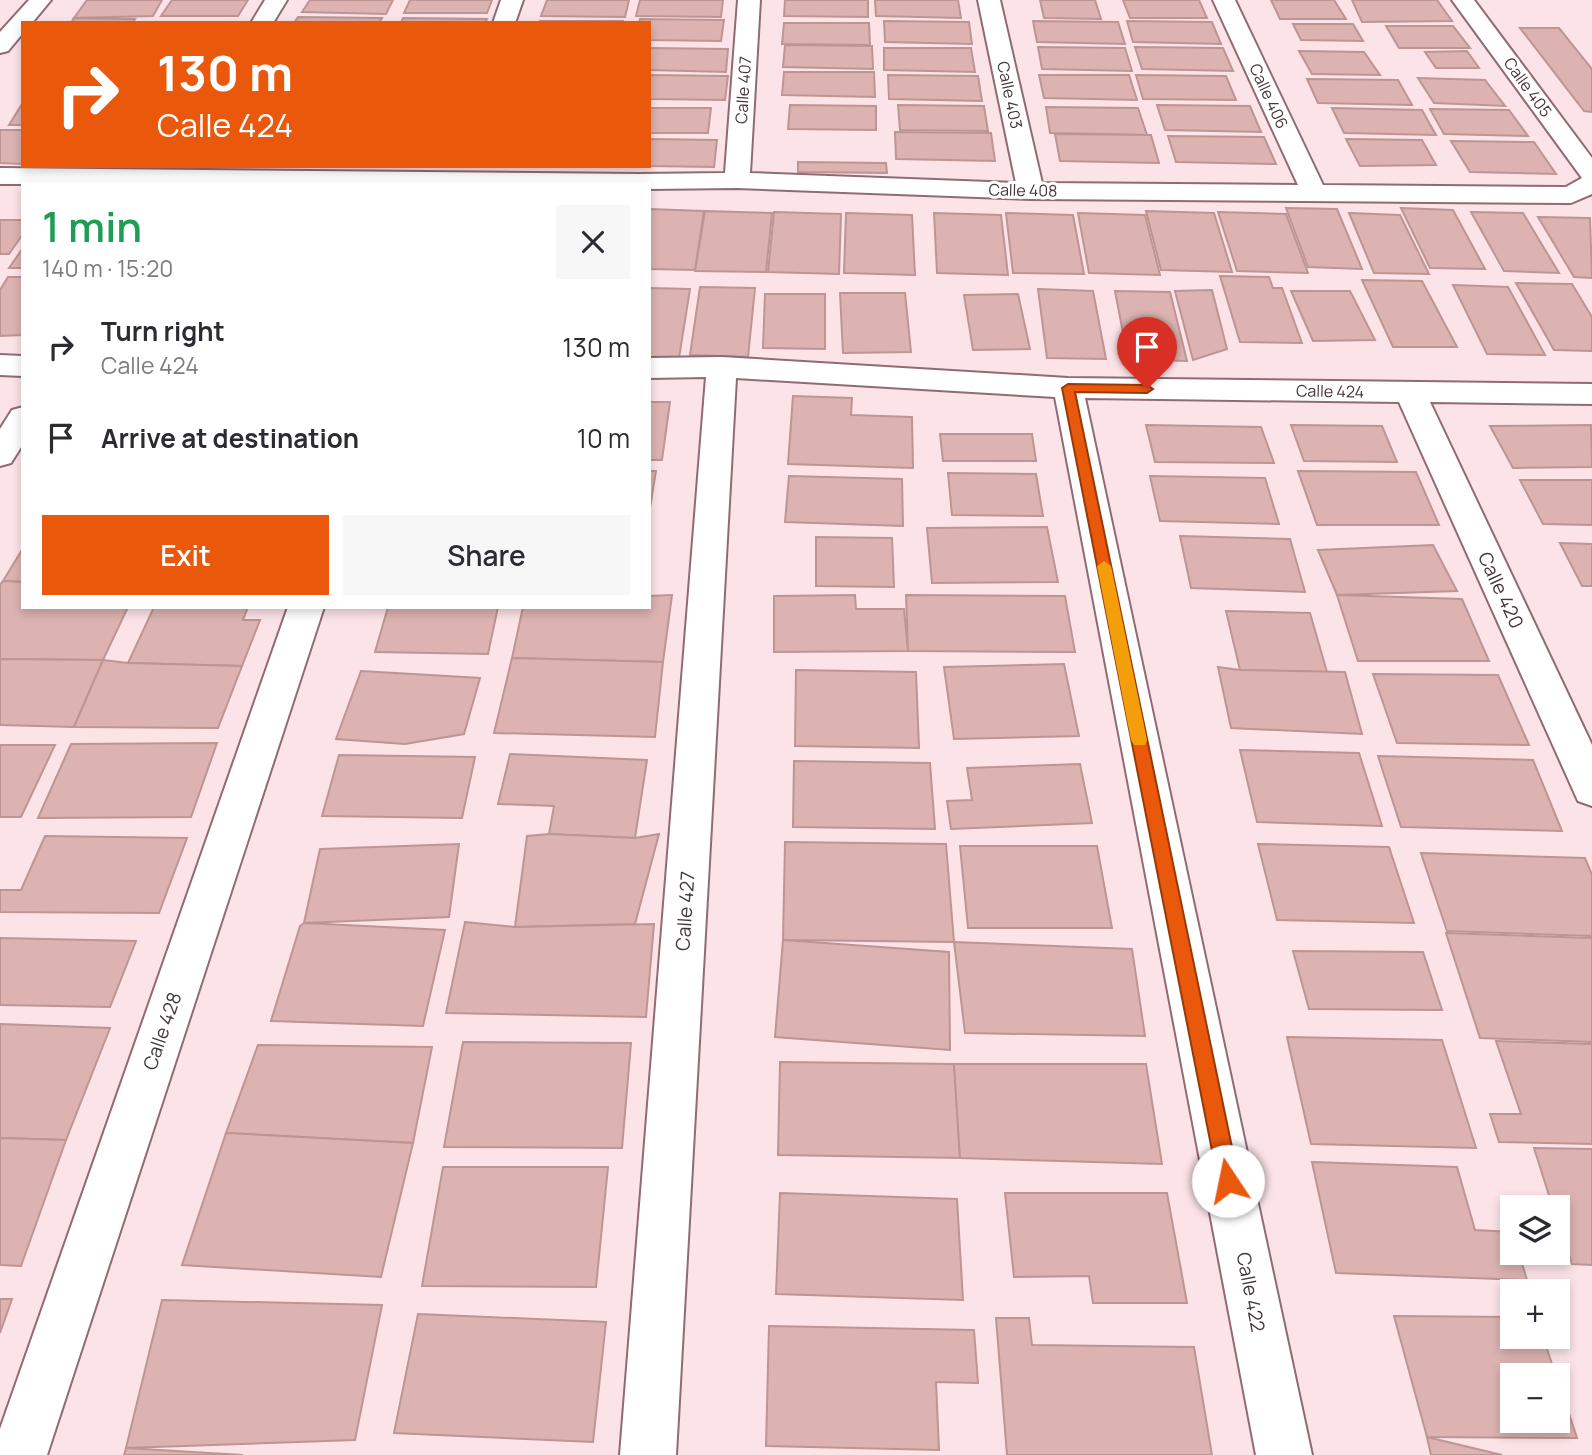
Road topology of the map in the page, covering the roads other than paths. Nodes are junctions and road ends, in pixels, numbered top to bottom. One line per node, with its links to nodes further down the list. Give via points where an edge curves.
1 (40, 0): 8 (street)
2 (276, 0): 9 (street)
3 (512, 0): 10 (street)
4 (749, 0): 17 (street, Calle 407)
5 (989, 0): 19 (street, Calle 403)
6 (1224, 0): 20 (street, Calle 406)
7 (1463, 0): 15 (street, Calle 405)
8 (22, 21)
9 (263, 21)
10 (505, 21)
11 (21, 22): 12 (street)
12 (0, 46)
13 (172, 171): 14 (street, Calle 408); 16 (street, Calle 408)
14 (454, 173): 17 (street, Calle 408, via 639,182)
15 (1592, 174)
16 (0, 176)
17 (737, 180): 19 (street, Calle 408)
18 (1592, 183): 20 (street, Calle 408, via 1570,195)
19 (1031, 191): 20 (street, Calle 408)
20 (1314, 193)
21 (0, 365): 22 (street)
22 (21, 366)
23 (722, 367): 24 (street, Calle 424); 25 (street, Calle 424); 33 (street, Calle 427)
24 (651, 368)
25 (1068, 388): 26 (street, Calle 424); 34 (street, Calle 422)
26 (1409, 392): 27 (street, Calle 424); 31 (street, Calle 420)
27 (1592, 394)
28 (21, 421): 29 (street)
29 (0, 455)
30 (305, 609): 32 (street, Calle 428)
31 (1592, 788)
32 (19, 1455)
33 (649, 1455)
34 (1284, 1455)

